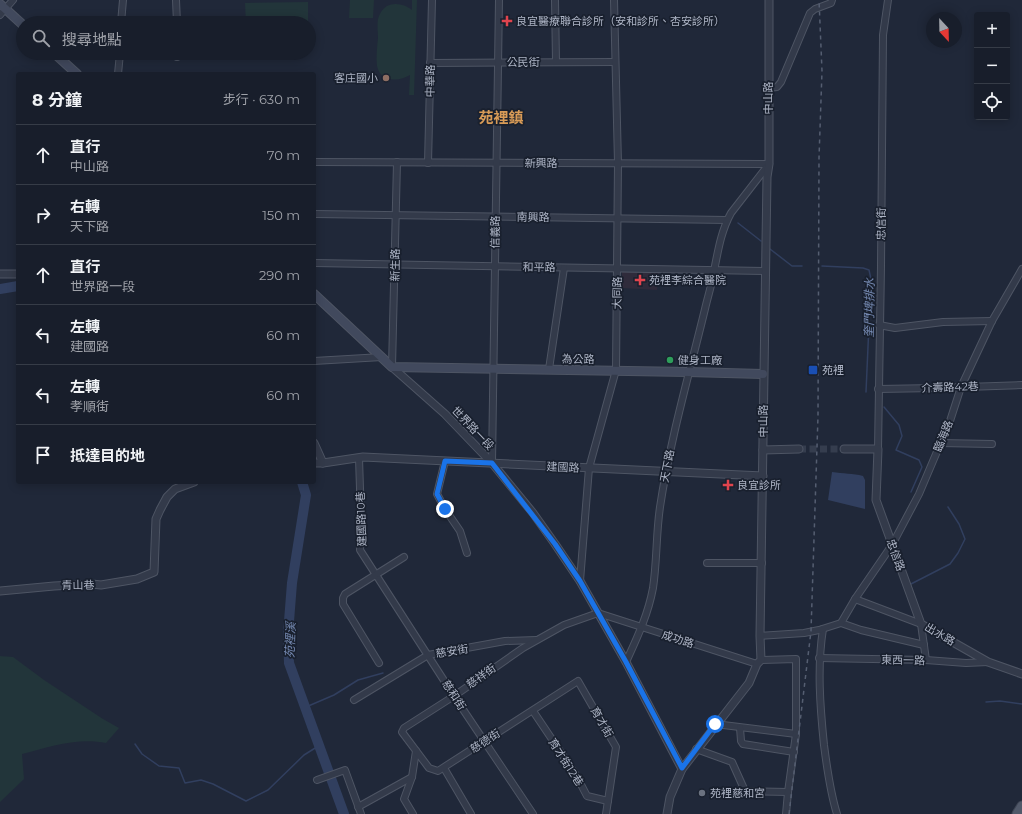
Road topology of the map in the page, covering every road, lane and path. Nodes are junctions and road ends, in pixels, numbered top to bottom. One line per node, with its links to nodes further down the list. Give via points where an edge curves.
1 (13, 0): 11 (street)
2 (123, 0): 12 (street)
3 (176, 0): 13 (street)
4 (432, 0): 20 (street, 中華路)
5 (499, 0): 17 (street, 信義路)
6 (555, 0): 18 (street)
7 (614, 0): 19 (street, 大同路)
8 (769, 0): 23 (street, 中山路)
9 (832, 0): 23 (street, via 831,3 810,13 781,82 776,87)
10 (888, 0): 47 (street, 忠信街, via 883,35)
11 (2, 9): 14 (main road)
12 (122, 16)
13 (177, 16)
14 (16, 20)
15 (62, 60): 21 (main road)
16 (119, 60): 22 (street)
17 (498, 62): 18 (street, 公民街); 20 (street, 公民街); 27 (street, 信義路)
18 (556, 62): 19 (street, 公民街)
19 (615, 62): 28 (street, 大同路)
20 (430, 63): 26 (street, 中華路)
21 (75, 72)
22 (118, 72)
23 (768, 88): 29 (street, 中山路)
24 (316, 162): 25 (street, 新興路)
25 (397, 162): 26 (street, 新興路); 31 (street, 新生路)
26 (428, 162): 27 (street, 新興路)
27 (496, 163): 28 (street, 新興路); 32 (street, 信義路)
28 (618, 163): 29 (street, 新興路); 33 (street, 大同路)
29 (769, 164): 34 (street, 天下路); 42 (street, 中山路)
30 (316, 214): 31 (street, 南興路)
31 (396, 215): 32 (street, 南興路); 36 (street, 新生路)
32 (496, 216): 33 (street, 南興路); 37 (street, 信義路)
33 (618, 218): 34 (street, 南興路); 39 (street, 大同路)
34 (727, 220): 41 (street, 天下路)
35 (316, 263): 36 (street, 和平路)
36 (395, 265): 37 (street, 和平路); 50 (street, 新生路)
37 (495, 266): 38 (street, 和平路); 51 (street, 信義路)
38 (564, 268): 39 (street, 和平路); 52 (street)
39 (617, 268): 41 (street, 和平路); 53 (street, 大同路)
40 (1022, 268): 46 (street, 臨海路)
41 (714, 270): 42 (street, 和平路); 54 (street, 天下路)
42 (765, 271): 55 (street, 中山路)
43 (0, 274): 44 (street)
44 (16, 274)
45 (316, 296): 48 (main road, 世界路一段)
46 (992, 321): 47 (street, via 943,322 895,328); 57 (street, 臨海路)
47 (879, 325): 58 (street, 忠信街)
48 (382, 357): 49 (street); 50 (main road, 世界路一段)
49 (316, 361)
50 (392, 367): 51 (main road, 為公路); 69 (street, 世界路一段, via 445,414)
51 (493, 368): 52 (main road, 為公路); 69 (street, 信義路)
52 (549, 369): 53 (main road, 為公路)
53 (616, 370): 54 (main road, 為公路); 71 (street, 大同路)
54 (688, 372): 55 (main road, 為公路); 72 (street, 天下路)
55 (763, 374): 65 (street, 中山路)
56 (1022, 385): 57 (street, 介壽路42巷)
57 (961, 387): 58 (street, 介壽路42巷); 59 (street, 臨海路)
58 (878, 389): 64 (street, 忠信街)
59 (940, 443): 60 (street); 75 (street, 臨海路, via 919,494)
60 (992, 444)
61 (316, 448): 70 (street)
62 (798, 449): 65 (street)
63 (844, 449): 64 (street)
64 (878, 449): 75 (street, 忠信路, via 876,500)
65 (763, 450): 73 (street, 中山路)
66 (361, 458): 67 (street, 建國路); 70 (street, 建國路); 80 (street, 建國路10巷, via 360,550)
67 (445, 461): 69 (street, 建國路); 76 (street, via 437,494 460,531)
68 (316, 463): 70 (street, 建國路)
69 (492, 463): 71 (street, 建國路); 81 (street, 世界路一段, via 555,544)
70 (323, 464)
71 (589, 468): 72 (street, 建國路); 81 (street, 大同路)
72 (666, 472): 73 (street, 建國路); 87 (street, 天下路, via 659,515 653,589)
73 (763, 476): 79 (street, 中山路)
74 (189, 484): 82 (street, 青山巷, via 175,489 166,497 156,519 154,572 137,579 101,585)
75 (892, 545): 83 (street, 臨海路); 86 (street, 忠信路)
76 (466, 553)
77 (404, 557): 80 (street)
78 (707, 563): 79 (street)
79 (762, 563): 89 (street, 中山路)
80 (377, 575): 92 (street, 慈和街); 98 (street, via 345,594 343,604)
81 (580, 581): 84 (street, 世界路一段)
82 (0, 591)
83 (855, 599): 85 (street, 臨海路); 86 (street, 出水路)
84 (598, 613): 87 (street, 成功路); 90 (street, 慈祥街, via 564,625); 95 (street, 世界路一段)
85 (841, 623): 88 (street); 91 (street)
86 (921, 624): 91 (street, 忠信路); 97 (street, 出水路)
87 (642, 627): 95 (street, 天下路); 96 (street, 成功路)
88 (823, 629): 89 (street, via 798,634); 93 (street)
89 (760, 636): 96 (street, 中山路)
90 (538, 640): 92 (street, 慈安街, via 505,641); 101 (street, 慈祥街)
91 (924, 645): 94 (street, 忠信路)
92 (428, 655): 101 (street, 慈和街); 102 (street, 慈安街)
93 (819, 658): 94 (street, 東西一路); 126 (street, via 822,724 830,786)
94 (926, 660): 97 (street, 東西一路)
95 (626, 662): 112 (street)
96 (759, 662): 104 (street, 中山路, via 749,683); 106 (street, 成功路, via 796,659)
97 (988, 662): 99 (street, 出水路)
98 (379, 663)
99 (1022, 674)
100 (578, 681): 103 (street, 慈德街); 116 (street, 育才街, via 616,748)
101 (454, 696): 107 (street, 慈和街); 109 (street, 慈祥街, via 404,728 402,732)
102 (354, 700)
103 (533, 711): 107 (street, 慈德街); 116 (street, 育才街12巷, via 587,796)
104 (715, 724): 105 (street); 108 (street, 中山路)
105 (740, 728): 106 (street); 110 (street, via 743,744)
106 (796, 734): 110 (street)
107 (484, 742): 111 (street, 慈德街); 122 (street, 慈和街)
108 (696, 749): 112 (street, 中山路); 115 (street, via 732,762 745,792)
109 (416, 751): 111 (street, via 429,768 438,771); 113 (street)
110 (794, 752): 115 (street)
111 (444, 768): 119 (street)
112 (682, 768): 124 (street, 中山路, via 670,798)
113 (412, 777): 118 (street); 121 (street, via 404,800)
114 (317, 780): 118 (street, via 344,770)
115 (788, 792): 125 (street)
116 (608, 801): 123 (street, 育才街)
117 (1022, 806): 127 (main road)
118 (358, 807): 120 (street)
119 (468, 813)
120 (361, 814)
121 (413, 814)
122 (533, 814)
123 (606, 814)
124 (667, 814)
125 (786, 814)
126 (837, 814)
127 (1017, 814)

